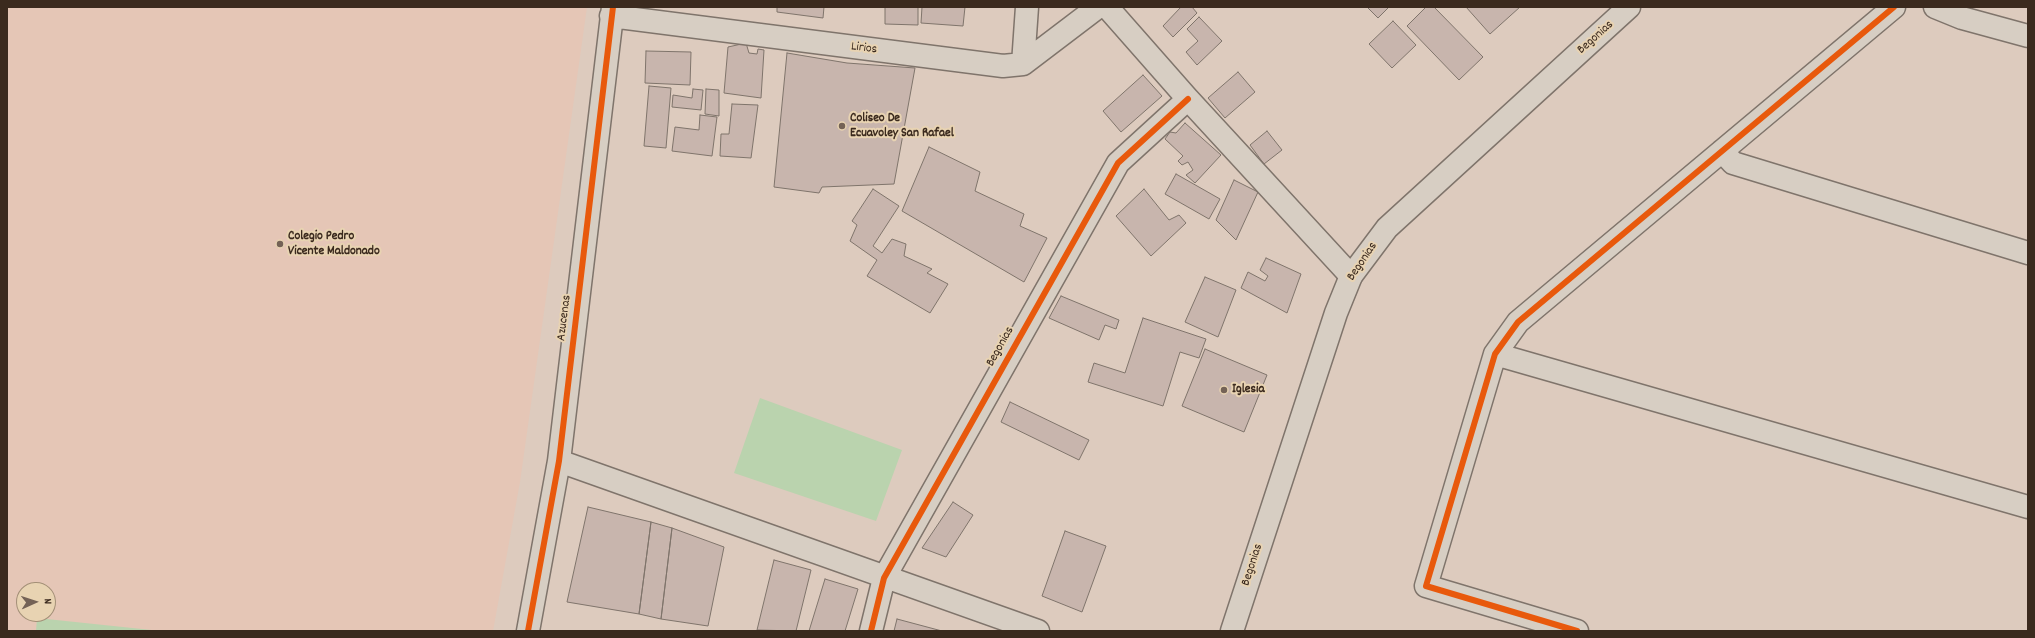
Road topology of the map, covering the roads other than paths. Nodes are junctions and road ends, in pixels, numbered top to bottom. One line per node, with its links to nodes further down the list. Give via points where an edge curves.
1 (1027, 7): 9 (street)
2 (1098, 7): 9 (street)
3 (1107, 7): 10 (street)
4 (1630, 7): 13 (street, Begonias, via 1387,228)
5 (1894, 7): 11 (street)
6 (1935, 7): 8 (street, via 1962,18)
7 (612, 11): 9 (street, Lirios, via 1003,66); 15 (street, Azucenas)
8 (2028, 36)
9 (1023, 64)
10 (1188, 99): 13 (street); 17 (street, Begonias, via 1118,163)
11 (1722, 151): 12 (street, via 1733,163); 14 (street, via 1518,322)
12 (2028, 253)
13 (1351, 276): 21 (street, Begonias, via 1336,313)
14 (1495, 354): 16 (street); 22 (street, via 1426,586)
15 (559, 461): 17 (street); 18 (street, Azucenas)
16 (2028, 507)
17 (884, 578): 19 (street, Begonias); 20 (street)
18 (528, 631)
19 (871, 631)
20 (1038, 631)
21 (1232, 631)
22 (1577, 631)

